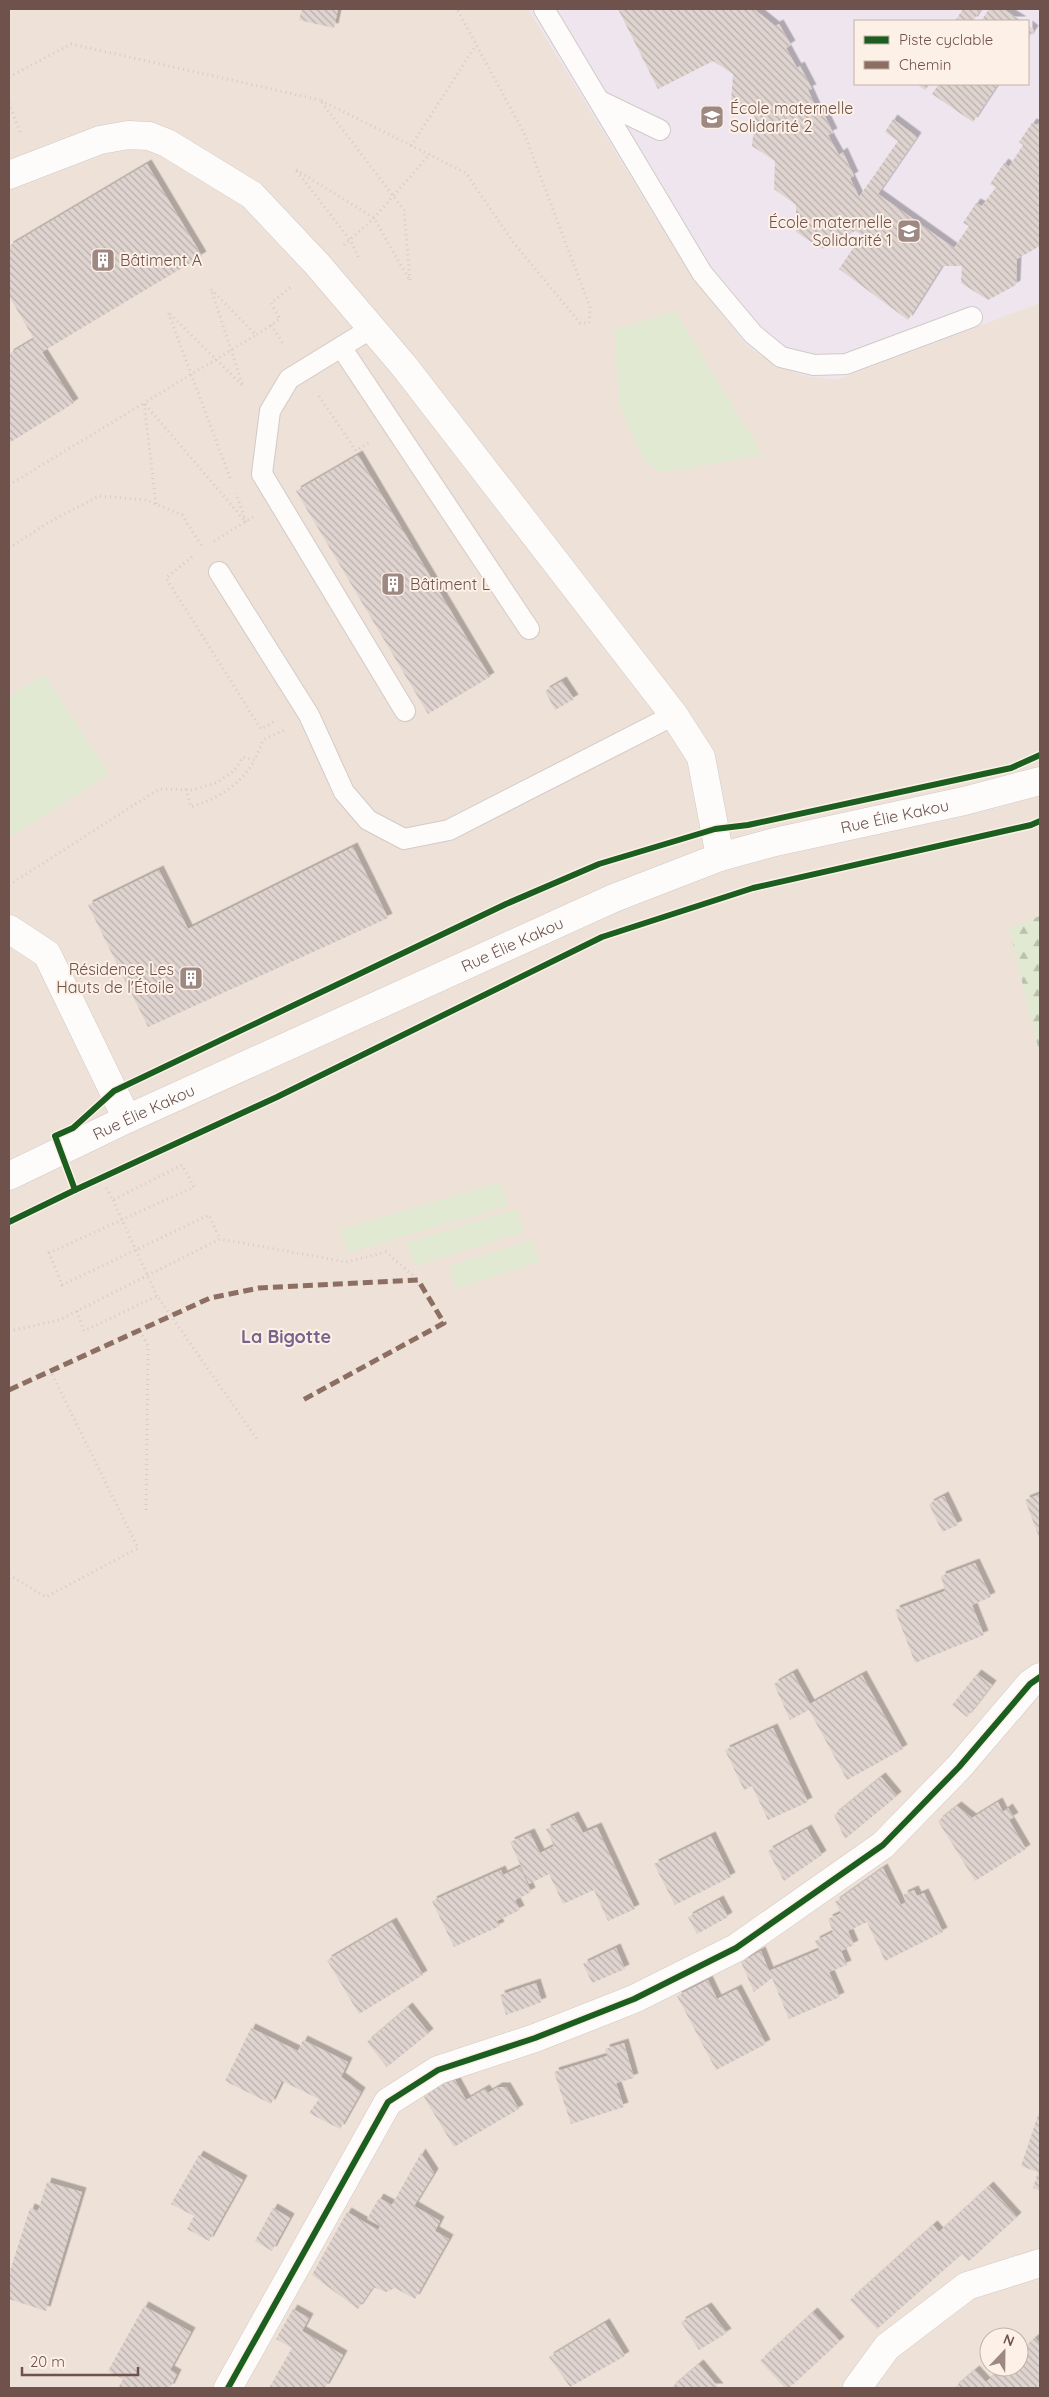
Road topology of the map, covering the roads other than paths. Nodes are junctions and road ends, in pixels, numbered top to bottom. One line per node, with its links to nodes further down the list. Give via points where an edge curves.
1 (544, 9): 2 (lane)
2 (600, 101): 3 (lane); 5 (lane, via 702,273 753,334 781,357 814,365 846,364)
3 (660, 130)
4 (9, 175): 6 (street, via 100,140 128,135 149,136 167,143 252,195)
5 (972, 317)
6 (372, 328): 7 (lane); 11 (street)
7 (341, 347): 9 (lane); 10 (lane, via 289,379 270,411 262,474)
8 (219, 572): 11 (lane, via 309,715 344,792 368,820 404,839 449,830)
9 (529, 629)
10 (405, 710)
11 (674, 715): 13 (street, via 700,757)
12 (1040, 781): 13 (street, Rue Élie Kakou)
13 (720, 857): 15 (street, Rue Élie Kakou, via 614,898)
14 (9, 929): 15 (street, via 47,954)
15 (127, 1119): 16 (street, Rue Élie Kakou)
16 (9, 1176)
17 (1040, 1678): 19 (street, via 1030,1684 959,1767 882,1845 736,1948 634,1999 535,2038 438,2070 388,2102)
18 (1040, 2263): 20 (street, via 967,2286 887,2347)
19 (228, 2388)
20 (857, 2388)

